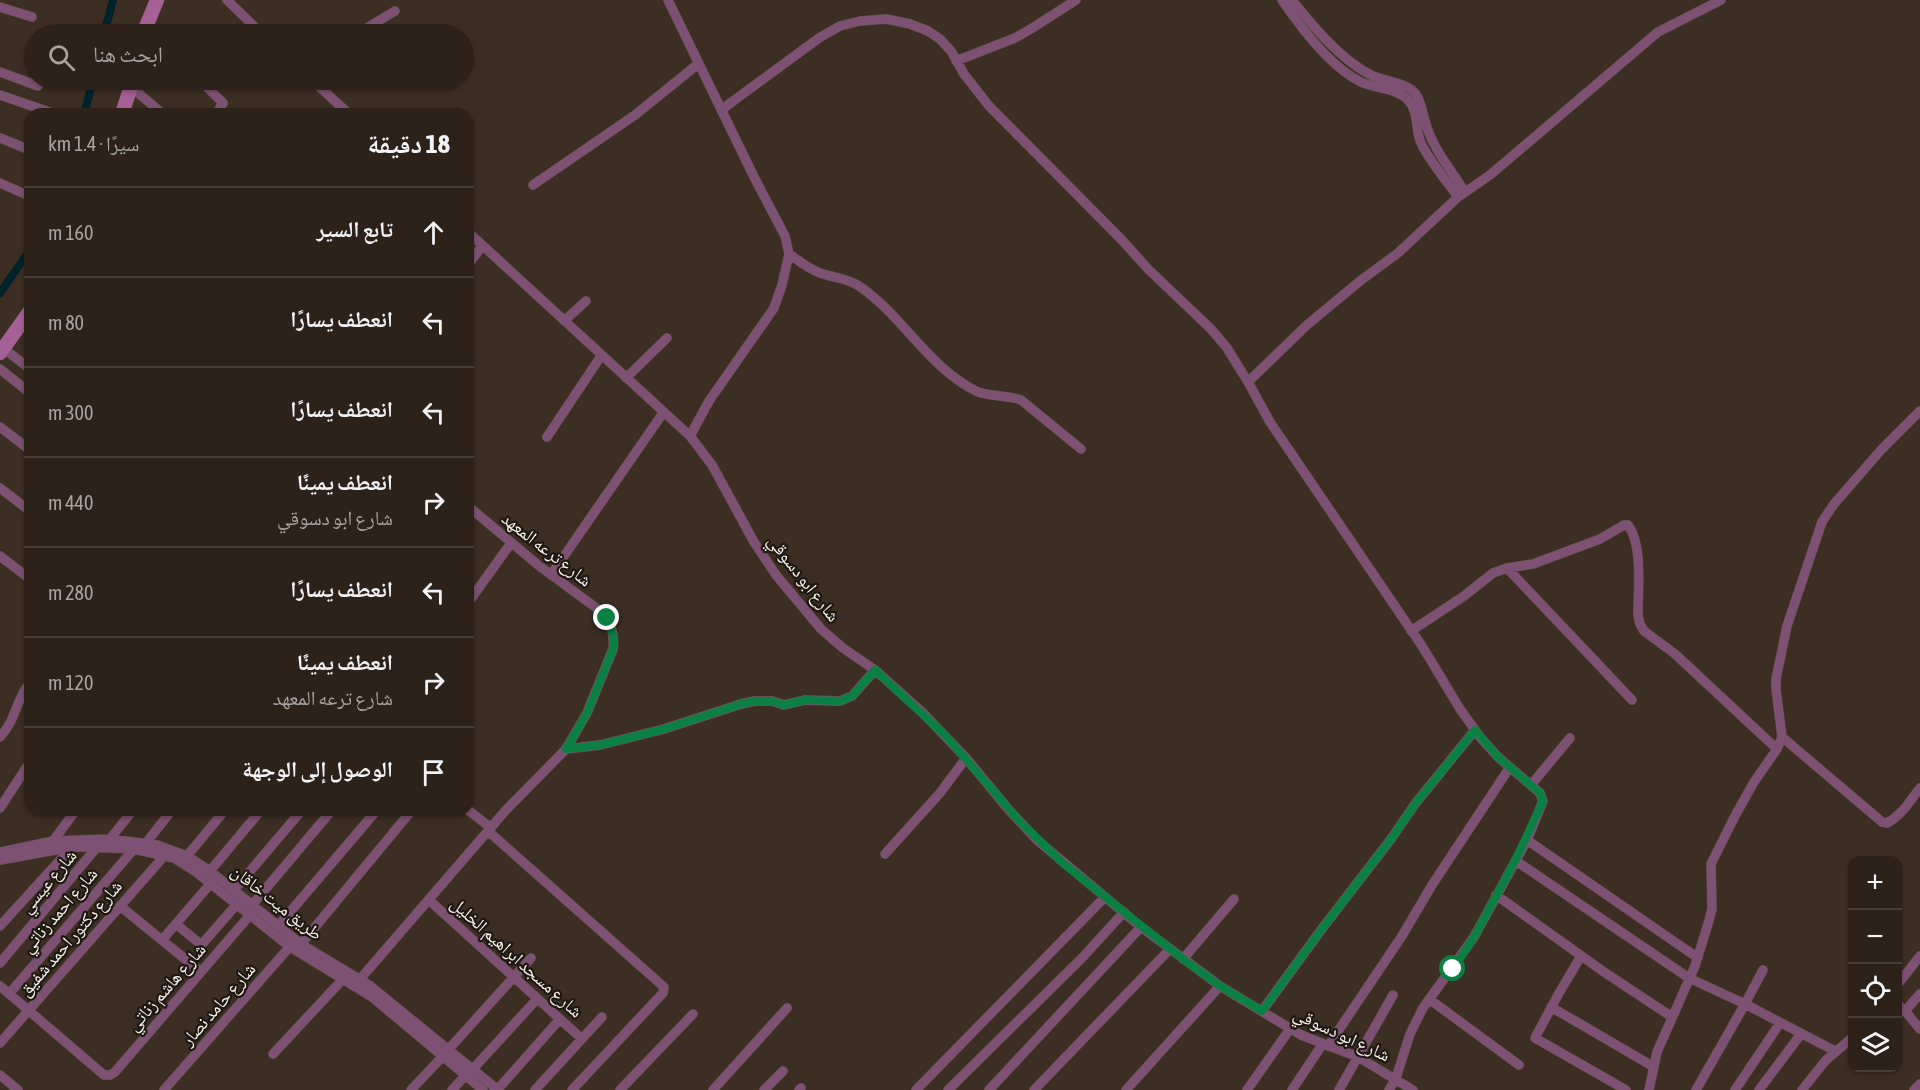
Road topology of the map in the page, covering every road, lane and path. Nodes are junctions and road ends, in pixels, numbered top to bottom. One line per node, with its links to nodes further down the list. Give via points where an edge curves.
1 (157, 0): 11 (main road)
2 (227, 0): 12 (street)
3 (668, 0): 15 (street)
4 (1076, 0): 14 (street, via 1015,38)
5 (1282, 0): 34 (street, via 1344,71 1369,86 1397,92 1410,102 1424,149)
6 (1292, 0): 34 (street, via 1362,70 1414,92 1433,142)
7 (1721, 0): 34 (street, via 1658,32 1490,175)
8 (0, 7): 10 (street)
9 (395, 11): 13 (street)
10 (32, 17)
11 (150, 24)
12 (252, 24)
13 (374, 24)
14 (956, 61): 28 (street, via 940,39 928,31 886,20 860,21 840,26 819,38); 48 (street, via 989,106 1211,329)
15 (698, 64): 28 (street); 32 (street, via 635,115)
16 (0, 72): 17 (street)
17 (24, 81)
18 (130, 90): 24 (main road)
19 (139, 90): 25 (street)
20 (210, 90): 26 (street, via 222,101)
21 (323, 90): 27 (street)
22 (0, 95): 23 (street)
23 (38, 108)
24 (124, 108)
25 (157, 108)
26 (220, 108)
27 (342, 108)
28 (722, 110): 37 (street, via 785,236)
29 (0, 138): 30 (street)
30 (24, 148)
31 (0, 183): 33 (street)
32 (533, 185)
33 (24, 193)
34 (1461, 194): 48 (street, via 1398,253 1307,325)
35 (474, 238): 36 (street, شارع ابو دسوقي)
36 (482, 246): 38 (street); 41 (street, شارع ابو دسوقي)
37 (789, 254): 53 (street, via 774,308 709,401); 56 (street, via 818,272 847,279 871,294 966,385 982,393 1022,400)
38 (474, 257)
39 (586, 301): 41 (street)
40 (24, 320): 43 (main road)
41 (564, 321): 44 (street, شارع ابو دسوقي)
42 (667, 338): 47 (street)
43 (2, 351): 45 (street)
44 (601, 356): 47 (street, شارع ابو دسوقي); 54 (street)
45 (24, 365)
46 (0, 369): 49 (street)
47 (626, 378): 51 (street, شارع ابو دسوقي)
48 (1248, 382): 66 (street, via 1270,422)
49 (24, 388)
50 (1920, 411): 72 (street, via 1881,450 1822,522 1787,626 1776,679)
51 (663, 413): 53 (street, شارع ابو دسوقي); 64 (street)
52 (0, 427): 55 (street)
53 (690, 436): 67 (street, شارع ابو دسوقي, via 708,459 776,575 833,641)
54 (547, 437)
55 (24, 445)
56 (1082, 448)
57 (0, 488): 58 (street)
58 (24, 506)
59 (474, 511): 60 (street, شارع ترعه المعهد)
60 (511, 543): 64 (street, شارع ترعه المعهد); 65 (street)
61 (0, 556): 63 (street)
62 (1507, 568): 66 (street, via 1493,573); 69 (street); 75 (street, via 1533,564 1628,525 1638,554 1640,624)
63 (24, 574)
64 (551, 575): 74 (street, شارع ترعه المعهد, via 607,618 614,638 587,713)
65 (474, 595)
66 (1411, 631): 70 (street)
67 (875, 670): 74 (street, via 852,696 840,701 805,700 784,705 755,701 600,745); 76 (street, شارع ابو دسوقي)
68 (24, 692): 71 (street, via 12,722)
69 (1632, 700)
70 (1475, 730): 77 (street); 151 (street, via 1415,804)
71 (0, 737)
72 (1782, 737): 75 (street); 80 (street, via 1882,822 1896,817)
73 (1570, 738): 79 (street)
74 (566, 749): 92 (street, شارع ترعه المعهد)
75 (1777, 749): 128 (street, via 1754,782 1715,854 1710,872 1712,909)
76 (966, 758): 101 (street); 111 (street, شارع ابو دسوقي, via 1037,840)
77 (1510, 767): 79 (street); 163 (street, via 1402,936)
78 (24, 771): 81 (street)
79 (1531, 785): 94 (street, via 1543,801)
80 (1920, 788)
81 (0, 808)
82 (72, 816): 95 (street)
83 (128, 816): 93 (street)
84 (167, 816): 96 (street)
85 (220, 816): 103 (street)
86 (256, 816): 107 (street)
87 (298, 816): 109 (street)
88 (327, 816): 116 (street, شارع هاشم زناتي)
89 (372, 816): 120 (street)
90 (406, 816): 123 (street, شارع حامد نصار)
91 (474, 816): 92 (street)
92 (489, 830): 113 (street, شارع ترعه المعهد); 183 (street, via 665,990)
93 (110, 839): 95 (street, طريق ميت خاقان); 96 (street, طريق ميت خاقان)
94 (1527, 840): 105 (street); 128 (street)
95 (53, 841): 100 (street, طريق ميت خاقان)
96 (146, 843): 103 (street, طريق ميت خاقان)
97 (72, 847): 98 (street, طريق ميت خاقان); 104 (street, طريق ميت خاقان); 119 (street)
98 (97, 847): 99 (street, طريق ميت خاقان); 130 (street, شارع عيسي)
99 (134, 849): 102 (street, طريق ميت خاقان); 140 (street, شارع احمد زناتي)
100 (0, 852)
101 (885, 854)
102 (165, 855): 108 (street, طريق ميت خاقان); 115 (street, شارع دكتور احمد شفيق)
103 (187, 856): 107 (street, طريق ميت خاقان)
104 (4, 860): 106 (street)
105 (1515, 861): 110 (street); 134 (street)
106 (0, 868)
107 (210, 871): 109 (street, طريق ميت خاقان)
108 (211, 883): 114 (street, طريق ميت خاقان); 118 (street)
109 (234, 890): 116 (street, طريق ميت خاقان)
110 (1497, 895): 125 (street); 144 (street, via 1466,952)
111 (1106, 897): 117 (street, شارع ابو دسوقي); 187 (street)
112 (1234, 899): 129 (street)
113 (429, 900): 133 (street, شارع مسجد ابراهيم الخليل); 137 (street, شارع ترعه المعهد)
114 (237, 904): 116 (street, طريق ميت خاقان); 118 (street, via 203,943)
115 (120, 906): 122 (street); 150 (street, شارع دكتور احمد شفيق)
116 (251, 910): 120 (street, طريق ميت خاقان); 123 (street, طريق ميت خاقان); 132 (street, شارع هاشم زناتي)
117 (1124, 912): 121 (street, شارع ابو دسوقي); 188 (street)
118 (176, 924): 122 (street)
119 (0, 926)
120 (278, 926): 123 (street, طريق ميت خاقان)
121 (1142, 927): 124 (street, شارع ابو دسوقي); 189 (street)
122 (162, 940): 132 (street)
123 (296, 944): 135 (street, طريق ميت خاقان); 137 (street, طريق ميت خاقان); 177 (street, شارع حامد نصار)
124 (1170, 949): 129 (street, شارع ابو دسوقي); 190 (street)
125 (1581, 956): 146 (street); 154 (street)
126 (1920, 956): 136 (street)
127 (531, 958): 133 (street)
128 (1698, 958): 134 (street)
129 (1183, 959): 139 (street, شارع ابو دسوقي)
130 (0, 963)
131 (1762, 970): 145 (street)
132 (201, 972): 150 (street, شارع هاشم زناتي, via 110,1075 104,1075)
133 (514, 977): 143 (street, شارع مسجد ابراهيم الخليل); 165 (street)
134 (1689, 978): 145 (street); 154 (street)
135 (343, 979): 137 (street, طريق ميت خاقان); 166 (street)
136 (1902, 979)
137 (358, 982): 165 (street, طريق ميت خاقان)
138 (0, 986): 140 (street)
139 (1220, 986): 151 (street, شارع ابو دسوقي); 191 (street)
140 (9, 994): 150 (street)
141 (1920, 994): 147 (street)
142 (1393, 995): 167 (street)
143 (537, 999): 155 (street, شارع مسجد ابراهيم الخليل); 170 (street)
144 (1429, 999): 168 (street); 174 (street, via 1410,1034)
145 (1745, 1004): 156 (street); 199 (street)
146 (1551, 1007): 169 (street); 197 (street, via 1536,1040)
147 (1902, 1007)
148 (787, 1008): 185 (street)
149 (1902, 1009): 158 (street)
150 (29, 1011): 162 (street, شارع دكتور احمد شفيق)
151 (1262, 1011): 157 (street, شارع ابو دسوقي)
152 (693, 1014): 184 (street)
153 (602, 1017): 160 (street)
154 (1672, 1017): 169 (street)
155 (560, 1019): 160 (street, شارع مسجد ابراهيم الخليل); 181 (street)
156 (1780, 1023): 159 (street); 200 (street)
157 (1290, 1029): 163 (street, شارع ابو دسوقي); 192 (street)
158 (1920, 1029)
159 (1801, 1034): 164 (street); 201 (street)
160 (582, 1039): 182 (street)
161 (1848, 1041): 164 (street)
162 (0, 1043)
163 (1325, 1045): 167 (street, شارع ابو دسوقي); 193 (street)
164 (1835, 1051): 202 (street)
165 (445, 1053): 170 (street, طريق ميت خاقان); 173 (street, طريق ميت خاقان); 178 (street)
166 (273, 1054)
167 (1358, 1057): 174 (street, شارع ابو دسوقي); 194 (street)
168 (1519, 1065)
169 (1654, 1066): 198 (street)
170 (473, 1069): 181 (street, طريق ميت خاقان)
171 (783, 1071): 186 (street)
172 (0, 1075): 176 (street)
173 (465, 1076): 179 (street); 180 (street, طريق ميت خاقان)
174 (1396, 1078): 195 (street); 196 (street, شارع ابو دسوقي)
175 (1920, 1084): 203 (street)
176 (18, 1090)
177 (164, 1090)
178 (411, 1090)
179 (452, 1090)
180 (482, 1090)
181 (498, 1090)
182 (535, 1090)
183 (572, 1090)
184 (620, 1090)
185 (713, 1090)
186 (764, 1090)
187 (916, 1090)
188 (948, 1090)
189 (989, 1090)
190 (1034, 1090)
191 (1126, 1090)
192 (1247, 1090)
193 (1292, 1090)
194 (1339, 1090)
195 (1389, 1090)
196 (1413, 1090)
197 (1626, 1090)
198 (1649, 1090)
199 (1696, 1090)
200 (1735, 1090)
201 (1759, 1090)
202 (1802, 1090)
203 (1914, 1090)

